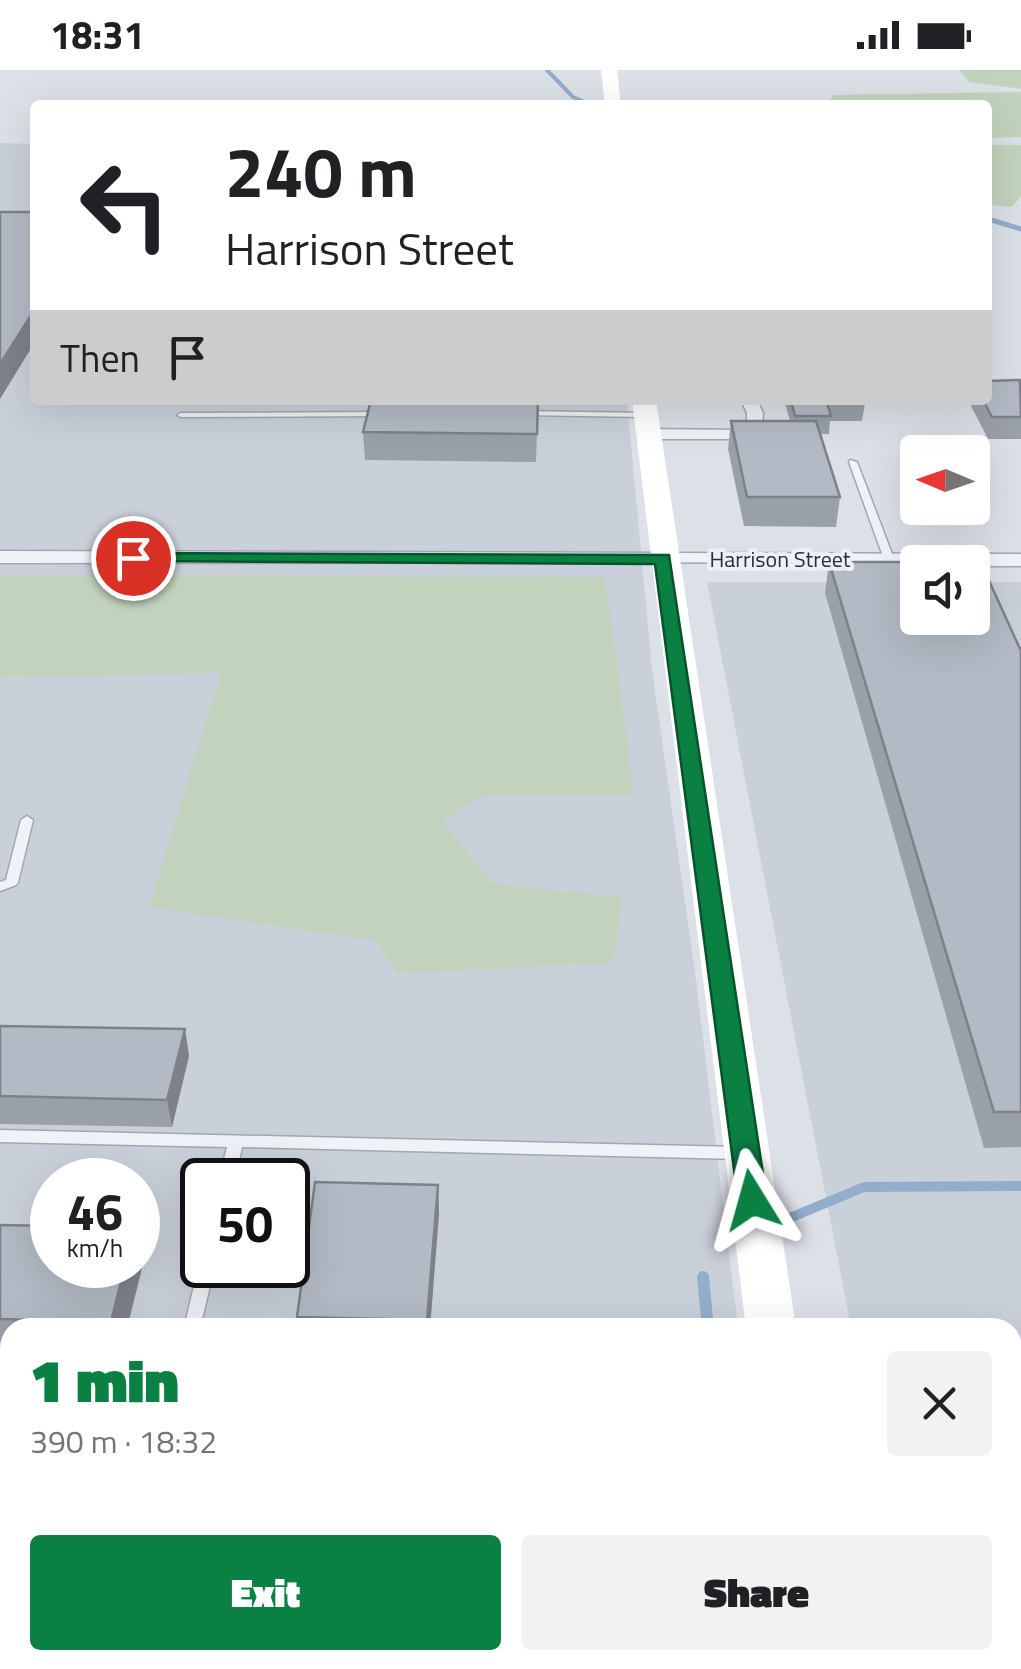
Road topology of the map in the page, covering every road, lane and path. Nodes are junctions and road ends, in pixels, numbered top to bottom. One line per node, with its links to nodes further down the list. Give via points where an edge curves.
1 (609, 70): 2 (main road)
2 (612, 100)
3 (751, 405): 7 (street, via 755,435)
4 (507, 413): 7 (lane)
5 (392, 414): 6 (lane)
6 (181, 415)
7 (645, 417): 10 (main road)
8 (853, 462): 11 (lane)
9 (0, 557): 10 (street, Harrison Street)
10 (663, 559): 11 (street, Harrison Street); 17 (main road)
11 (889, 559): 12 (street, Harrison Street)
12 (1021, 560)
13 (27, 820): 14 (lane, via 12,882)
14 (0, 887)
15 (0, 1136): 16 (lane)
16 (236, 1142): 17 (lane); 18 (lane)
17 (746, 1153): 21 (main road)
18 (232, 1158)
19 (202, 1288): 20 (lane)
20 (194, 1318)
21 (770, 1318)

